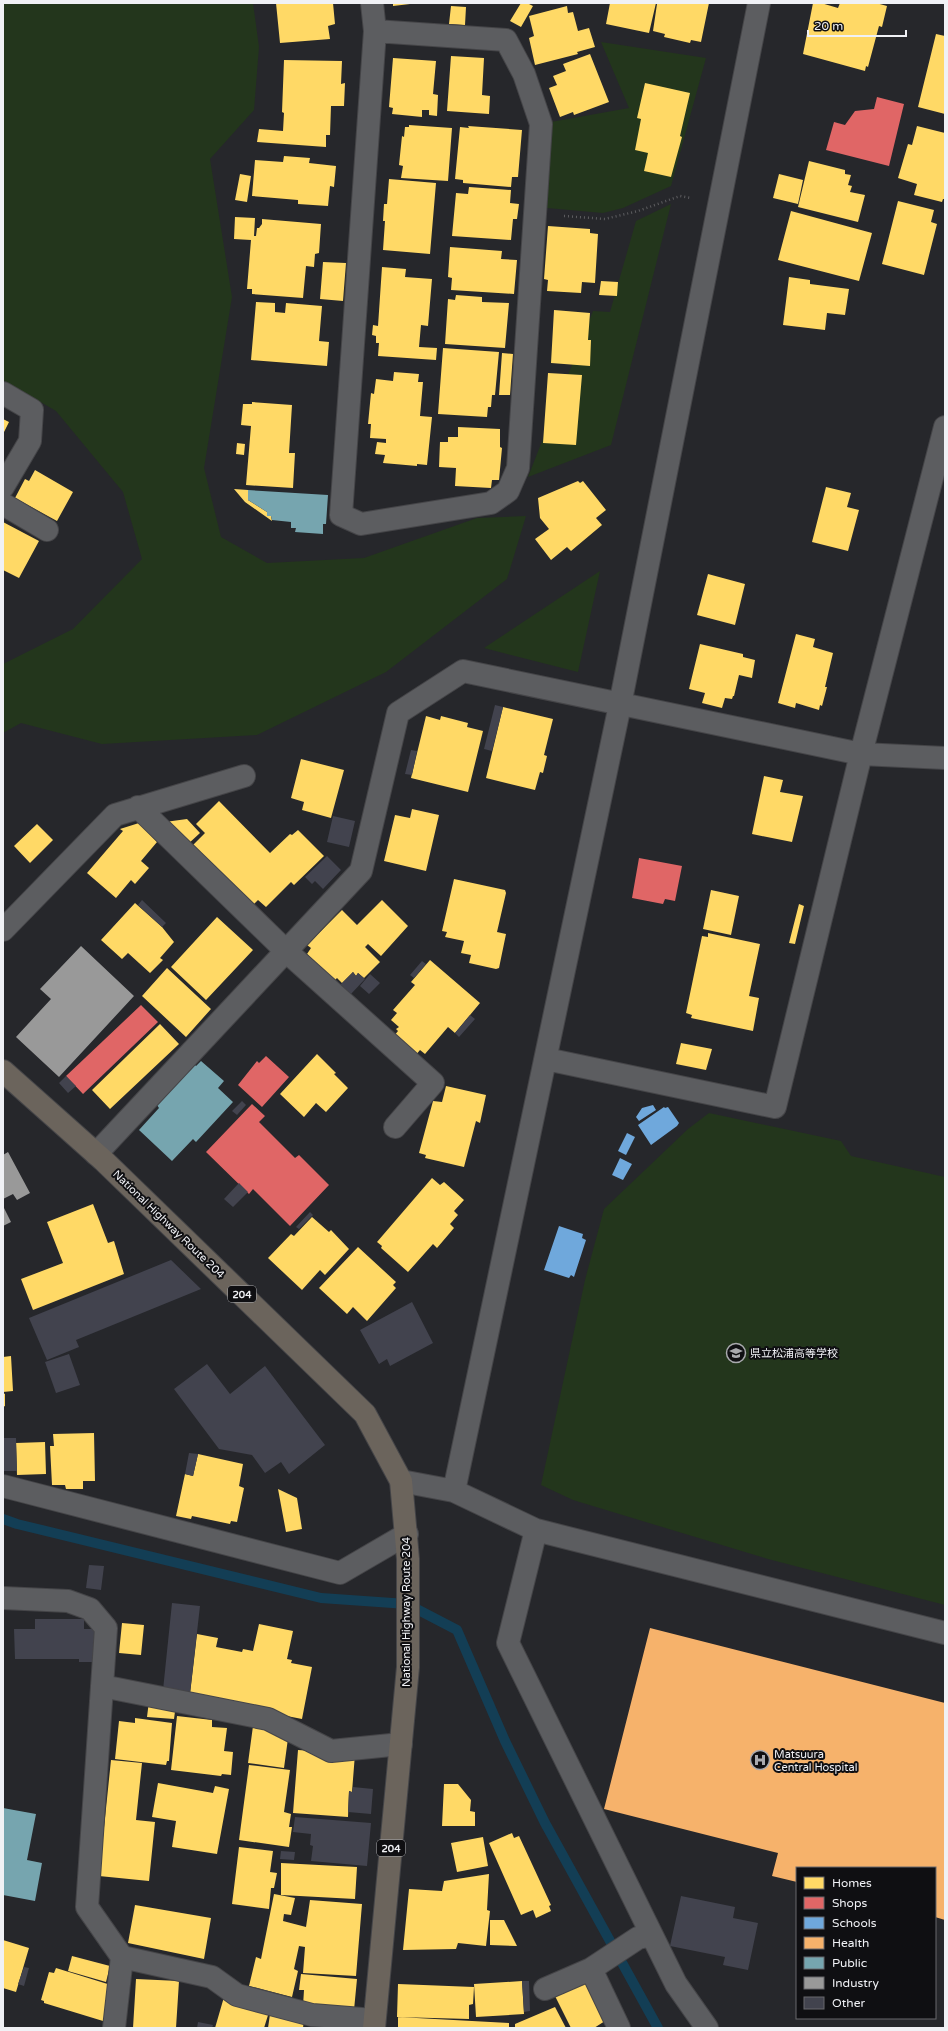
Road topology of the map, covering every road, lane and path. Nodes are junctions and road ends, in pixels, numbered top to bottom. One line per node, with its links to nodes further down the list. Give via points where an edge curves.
1 (372, 3): 3 (street)
2 (759, 3): 4 (street)
3 (375, 31): 5 (street, via 506,40 524,74 541,124); 5 (street, via 341,515 362,524 491,503 508,490 518,468)
4 (719, 204): 5 (path, via 680,196 638,211 605,219); 11 (street)
5 (535, 214)
6 (3, 394): 8 (street, via 32,410 30,441)
7 (945, 427): 12 (street)
8 (3, 487)
9 (3, 504): 10 (street)
10 (47, 530)
11 (620, 705): 12 (street); 17 (street, via 463,671 398,713 360,871); 18 (street)
12 (860, 754): 13 (street); 18 (street, via 775,1107)
13 (945, 758)
14 (244, 776): 15 (street)
15 (138, 807): 16 (street, via 115,815); 17 (street)
16 (3, 930)
17 (286, 951): 20 (street, via 433,1083); 21 (street)
18 (546, 1059): 24 (street)
19 (3, 1071): 21 (highway, National Highway Route 204 / 204)
20 (395, 1127)
21 (96, 1154): 22 (highway, National Highway Route 204 / 204, via 365,1414)
22 (401, 1481): 24 (street); 26 (highway, National Highway Route 204 / 204)
23 (3, 1486): 26 (street, via 340,1573)
24 (454, 1491): 25 (street)
25 (536, 1530): 28 (street); 31 (street, via 508,1643)
26 (407, 1534): 30 (highway, National Highway Route 204 / 204, via 408,1667)
27 (3, 1598): 29 (street, via 68,1601 90,1609 106,1628)
28 (945, 1634)
29 (102, 1686): 30 (street, via 268,1719 330,1750); 32 (street, via 87,1906)
30 (401, 1744): 35 (highway, National Highway Route 204 / 204)
31 (644, 1936): 33 (street); 38 (street)
32 (122, 1957): 35 (street, via 212,1976 237,1995 312,2015); 36 (street)
33 (591, 1969): 34 (street); 37 (street)
34 (545, 1989)
35 (374, 2024)
36 (114, 2028)
37 (619, 2028)
38 (707, 2028)

